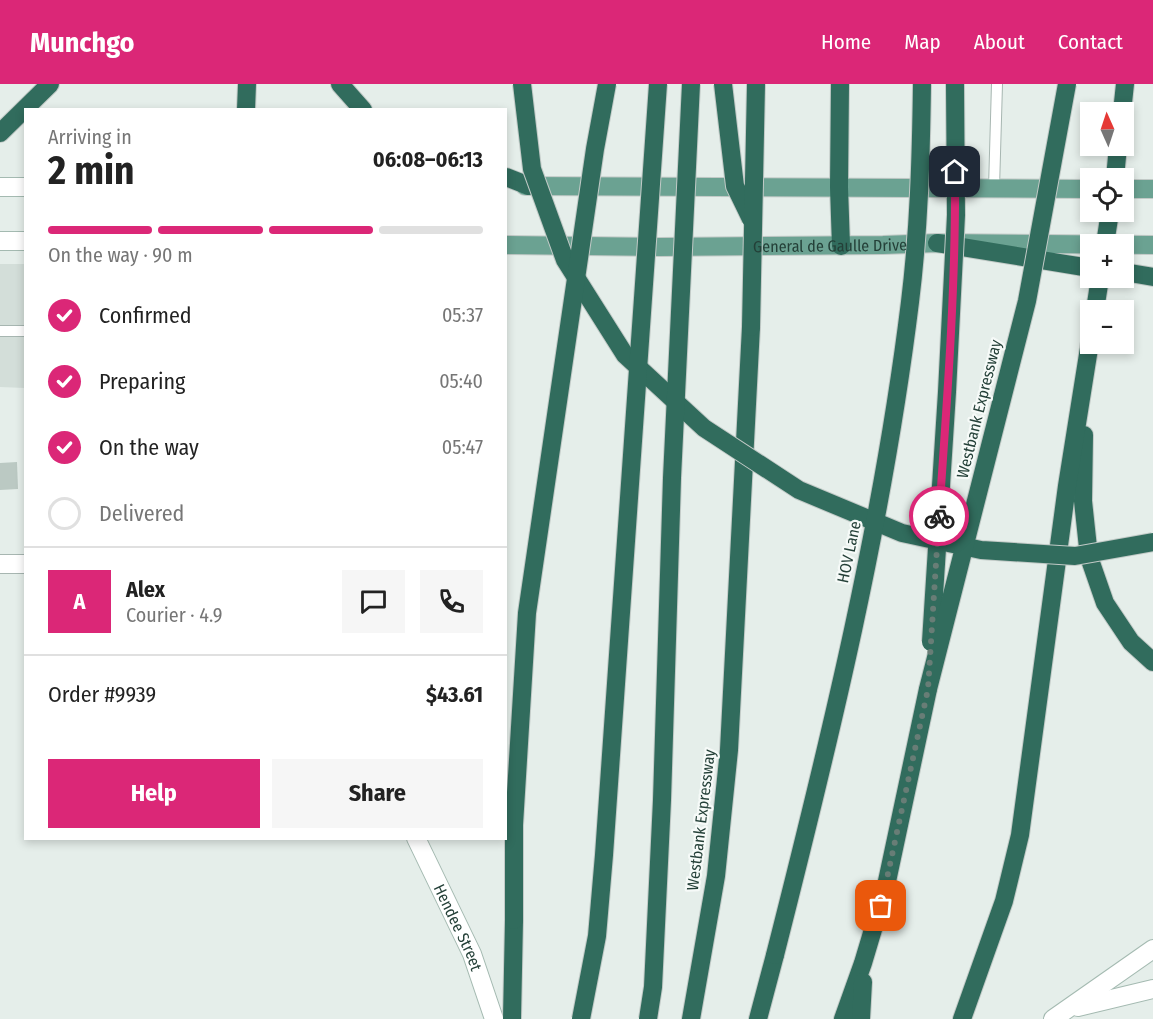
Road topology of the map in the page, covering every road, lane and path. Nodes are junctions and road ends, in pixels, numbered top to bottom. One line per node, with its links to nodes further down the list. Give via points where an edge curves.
1 (50, 84): 17 (highway)
2 (246, 84): 18 (highway)
3 (340, 84): 19 (highway)
4 (522, 84): 46 (highway, bridge, via 532,169 565,260 625,355 704,428 799,490 902,532 981,550 1075,556)
5 (607, 84): 57 (highway, bridge, via 527,613 514,825)
6 (658, 84): 58 (highway, bridge, via 604,855 597,936)
7 (691, 84): 59 (highway, bridge, via 653,987)
8 (723, 84): 32 (highway, bridge, via 735,186)
9 (756, 84): 32 (highway, Westbank Expressway, bridge)
10 (922, 84): 61 (highway, HOV Lane, bridge, via 919,202 910,300 874,530 818,787)
11 (954, 84): 50 (highway, bridge, via 955,227)
12 (997, 84): 28 (lane)
13 (1067, 84): 50 (highway, Westbank Expressway, bridge, via 1027,301)
14 (1125, 84): 16 (highway)
15 (840, 86): 27 (highway)
16 (1123, 102)
17 (26, 108)
18 (246, 108)
19 (361, 108)
20 (24, 109): 21 (highway)
21 (0, 133)
22 (507, 177): 24 (highway)
23 (507, 186): 24 (main road)
24 (529, 186): 27 (main road)
25 (0, 187): 26 (main road)
26 (24, 187)
27 (839, 187): 28 (main road); 38 (highway)
28 (994, 188): 29 (main road)
29 (1080, 189)
30 (1134, 189): 31 (main road)
31 (1153, 189)
32 (753, 225): 60 (highway, Westbank Expressway, bridge, via 729,750 716,876)
33 (0, 241): 34 (main road)
34 (24, 241)
35 (937, 243): 37 (main road, General de Gaulle Drive); 38 (main road, General de Gaulle Drive); 39 (highway)
36 (507, 245): 38 (main road, General de Gaulle Drive)
37 (1153, 245)
38 (841, 246)
39 (1080, 266)
40 (1134, 274): 41 (highway)
41 (1153, 277)
42 (0, 331): 43 (lane)
43 (24, 331)
44 (1088, 354): 45 (highway)
45 (1081, 406): 49 (highway, via 1083,501 1089,557 1105,603 1131,642); 64 (highway, via 1020,835 1005,902)
46 (1153, 543)
47 (0, 564): 48 (main road)
48 (24, 564)
49 (1153, 662)
50 (928, 689): 53 (highway, Westbank Expressway, via 886,886)
51 (417, 840): 56 (main road, Hendee Street, via 472,954)
52 (1153, 949): 55 (main road)
53 (863, 963): 62 (highway, Westbank Expressway); 63 (highway)
54 (1153, 989): 55 (main road)
55 (1060, 1014)
56 (494, 1019)
57 (512, 1019)
58 (581, 1019)
59 (648, 1019)
60 (691, 1019)
61 (758, 1019)
62 (843, 1019)
63 (861, 1019)
64 (962, 1019)

